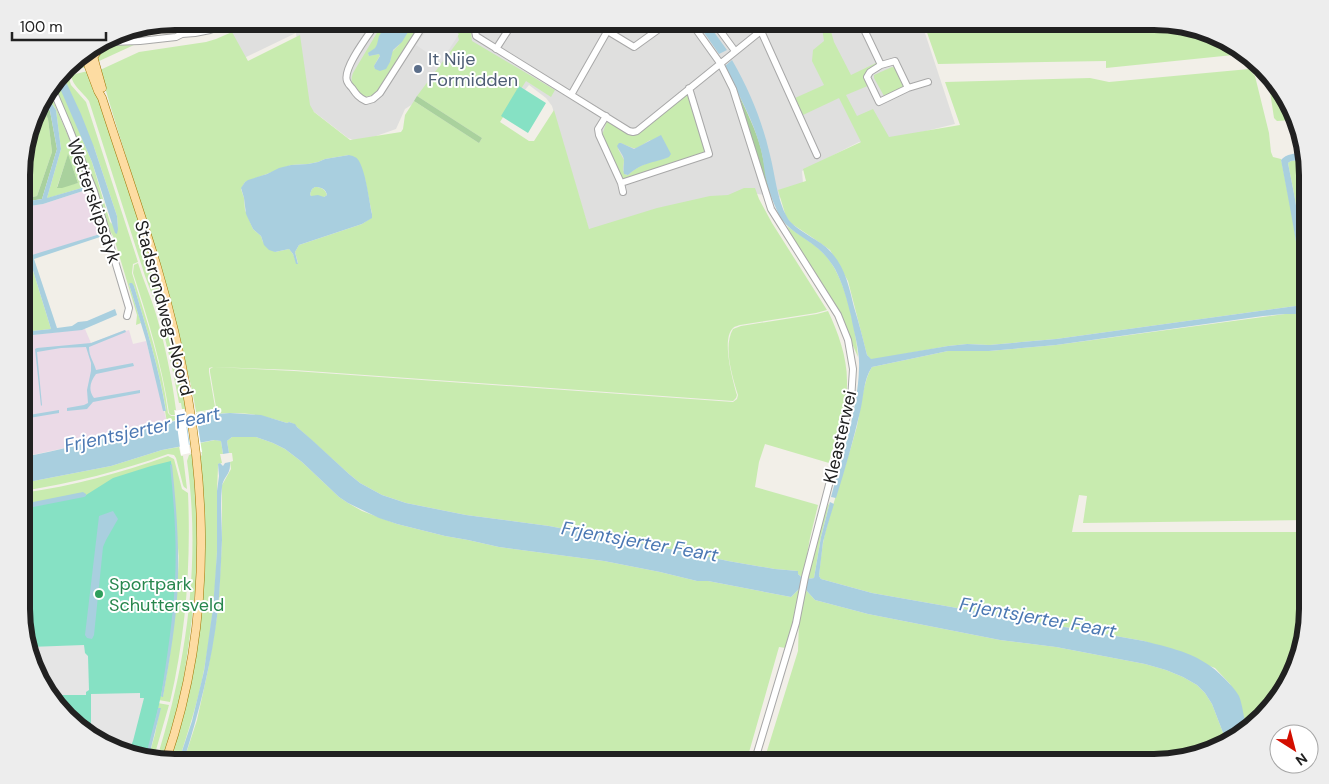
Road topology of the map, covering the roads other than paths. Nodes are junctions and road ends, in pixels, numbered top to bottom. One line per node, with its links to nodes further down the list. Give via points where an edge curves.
1 (210, 30): 12 (street, via 176,37)
2 (372, 30): 3 (street, via 346,74 355,94 366,101 380,93)
3 (419, 30)
4 (475, 30): 13 (street, via 476,36)
5 (508, 30): 13 (street)
6 (608, 30): 7 (street, via 634,47); 22 (street)
7 (658, 30)
8 (696, 30): 16 (street, Kleasterwei)
9 (720, 30): 14 (street)
10 (864, 30): 17 (street)
11 (761, 31): 14 (street); 24 (street)
12 (119, 42)
13 (496, 49): 22 (street)
14 (735, 51): 16 (street)
15 (87, 60): 28 (main road, Stadsrondweg-Noord, via 157,267 181,364 196,453 202,526 198,607 191,661)
16 (720, 64): 19 (street); 29 (street, Kleasterwei, via 733,89 771,209 838,315 852,357 851,400 794,631)
17 (881, 65): 20 (street, via 894,61); 20 (street, via 868,77 879,102)
18 (928, 82): 20 (street)
19 (689, 88): 23 (street, via 637,131 633,132); 25 (street, via 709,154)
20 (908, 88)
21 (54, 94): 27 (street, Wetterskipsdyk, via 94,191 129,308)
22 (570, 95): 23 (street)
23 (606, 116): 25 (street, via 598,135)
24 (817, 155)
25 (621, 183): 26 (street)
26 (623, 192)
27 (127, 316)
28 (168, 754)
29 (757, 754)

